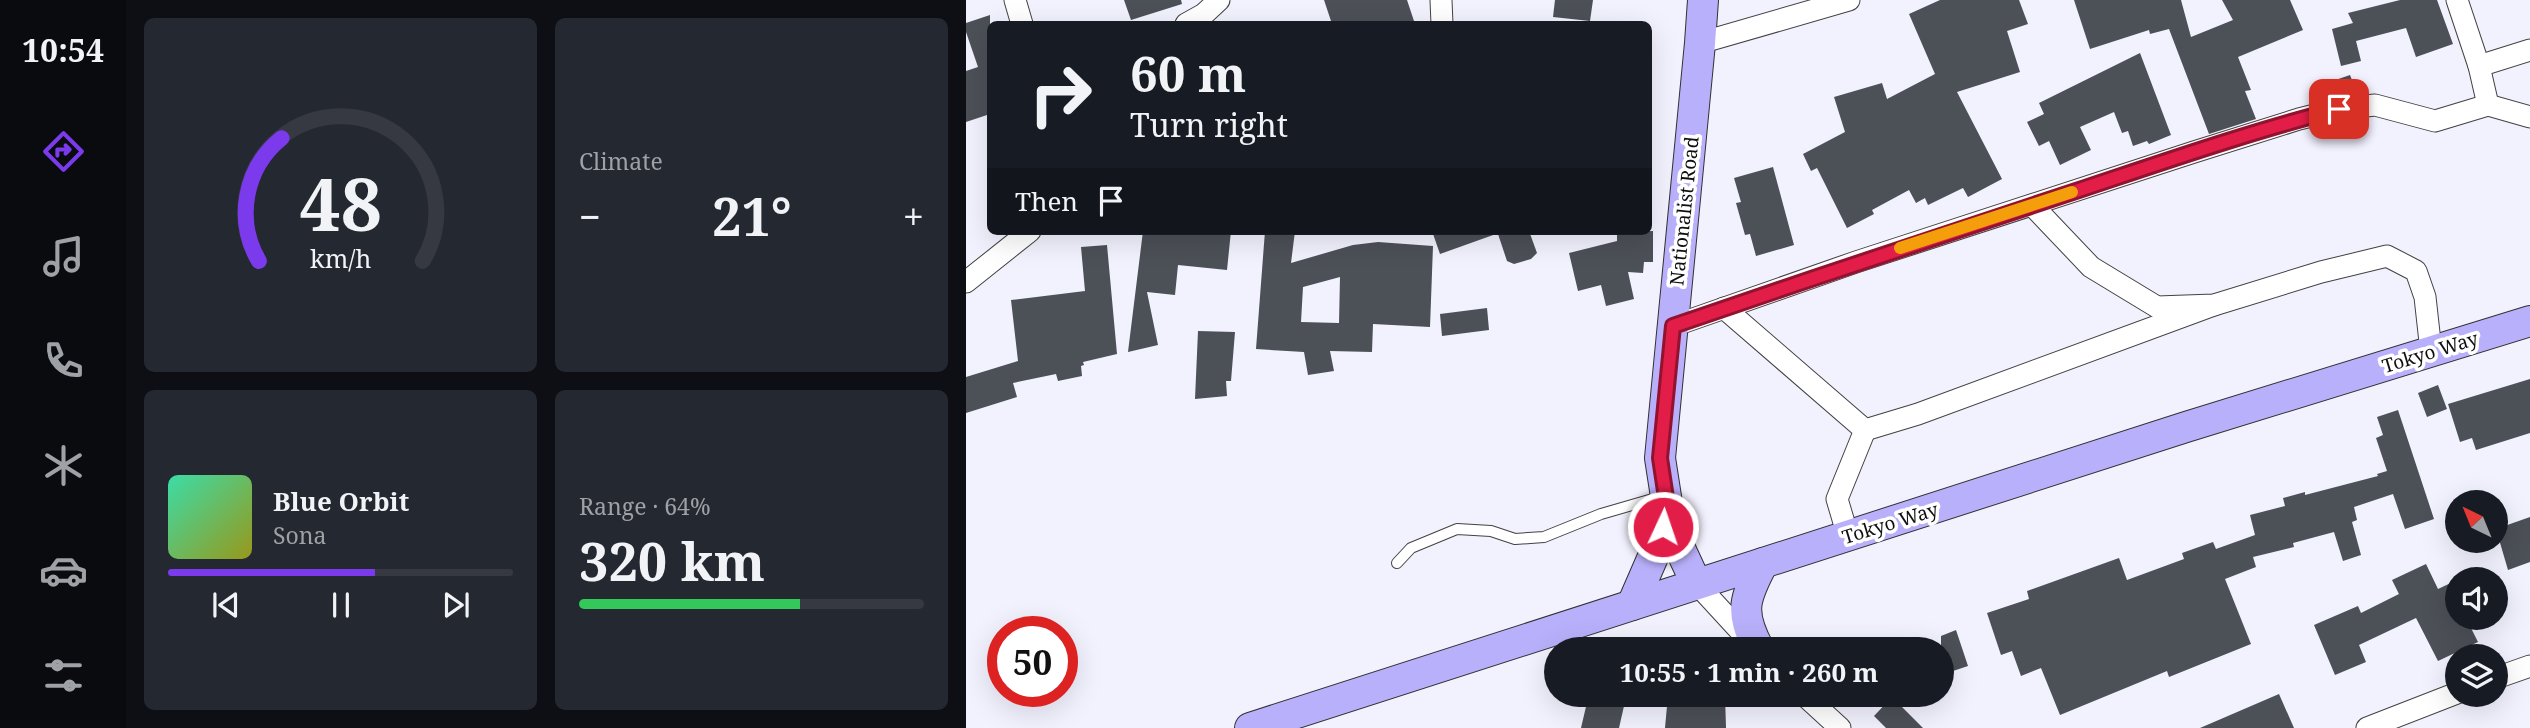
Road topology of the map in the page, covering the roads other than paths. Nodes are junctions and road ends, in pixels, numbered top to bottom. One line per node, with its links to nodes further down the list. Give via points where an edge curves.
1 (1016, 0): 7 (street)
2 (1219, 0): 8 (street)
3 (1441, 0): 9 (street)
4 (1703, 0): 10 (main road, Nationalist Road)
5 (1849, 0): 10 (street)
6 (2457, 0): 12 (street)
7 (1021, 21)
8 (1191, 21)
9 (1442, 21)
10 (1700, 43): 21 (main road, Nationalist Road)
11 (2530, 50): 12 (street)
12 (2479, 66): 13 (street)
13 (2488, 105): 14 (street); 15 (street, via 2435,121 2375,104 2339,109)
14 (2530, 117)
15 (2032, 205): 18 (street, via 2091,267 2157,307); 19 (street)
16 (1025, 235): 17 (street)
17 (966, 282)
18 (2214, 305): 22 (street, via 2387,256 2416,271 2425,296); 23 (street)
19 (1724, 308): 21 (street); 23 (street)
20 (2530, 321): 22 (main road, Tokyo Way)
21 (1673, 326): 24 (main road, Nationalist Road, via 1660,458)
22 (2431, 351): 25 (main road, Tokyo Way)
23 (1865, 430): 25 (street, via 1836,499)
24 (1667, 503): 26 (lane, via 1601,514 1544,537 1515,539 1491,530 1457,528 1411,548); 28 (main road, via 1683,535); 29 (main road, Nationalist Road, via 1671,529); 30 (main road, via 1655,554)
25 (1848, 536): 27 (main road, Tokyo Way)
26 (1397, 563)
27 (1763, 563): 28 (main road, Tokyo Way); 32 (main road, via 1747,593 1747,627)
28 (1730, 573): 29 (main road, Tokyo Way)
29 (1696, 583): 30 (main road, Tokyo Way); 31 (street)
30 (1632, 605): 37 (main road, Tokyo Way)
31 (1747, 637)
32 (1752, 637)
33 (2530, 666): 34 (street)
34 (2508, 674)
35 (2445, 698): 39 (street)
36 (1817, 707): 38 (street)
37 (1250, 728)
38 (1840, 728)
39 (2367, 728)

